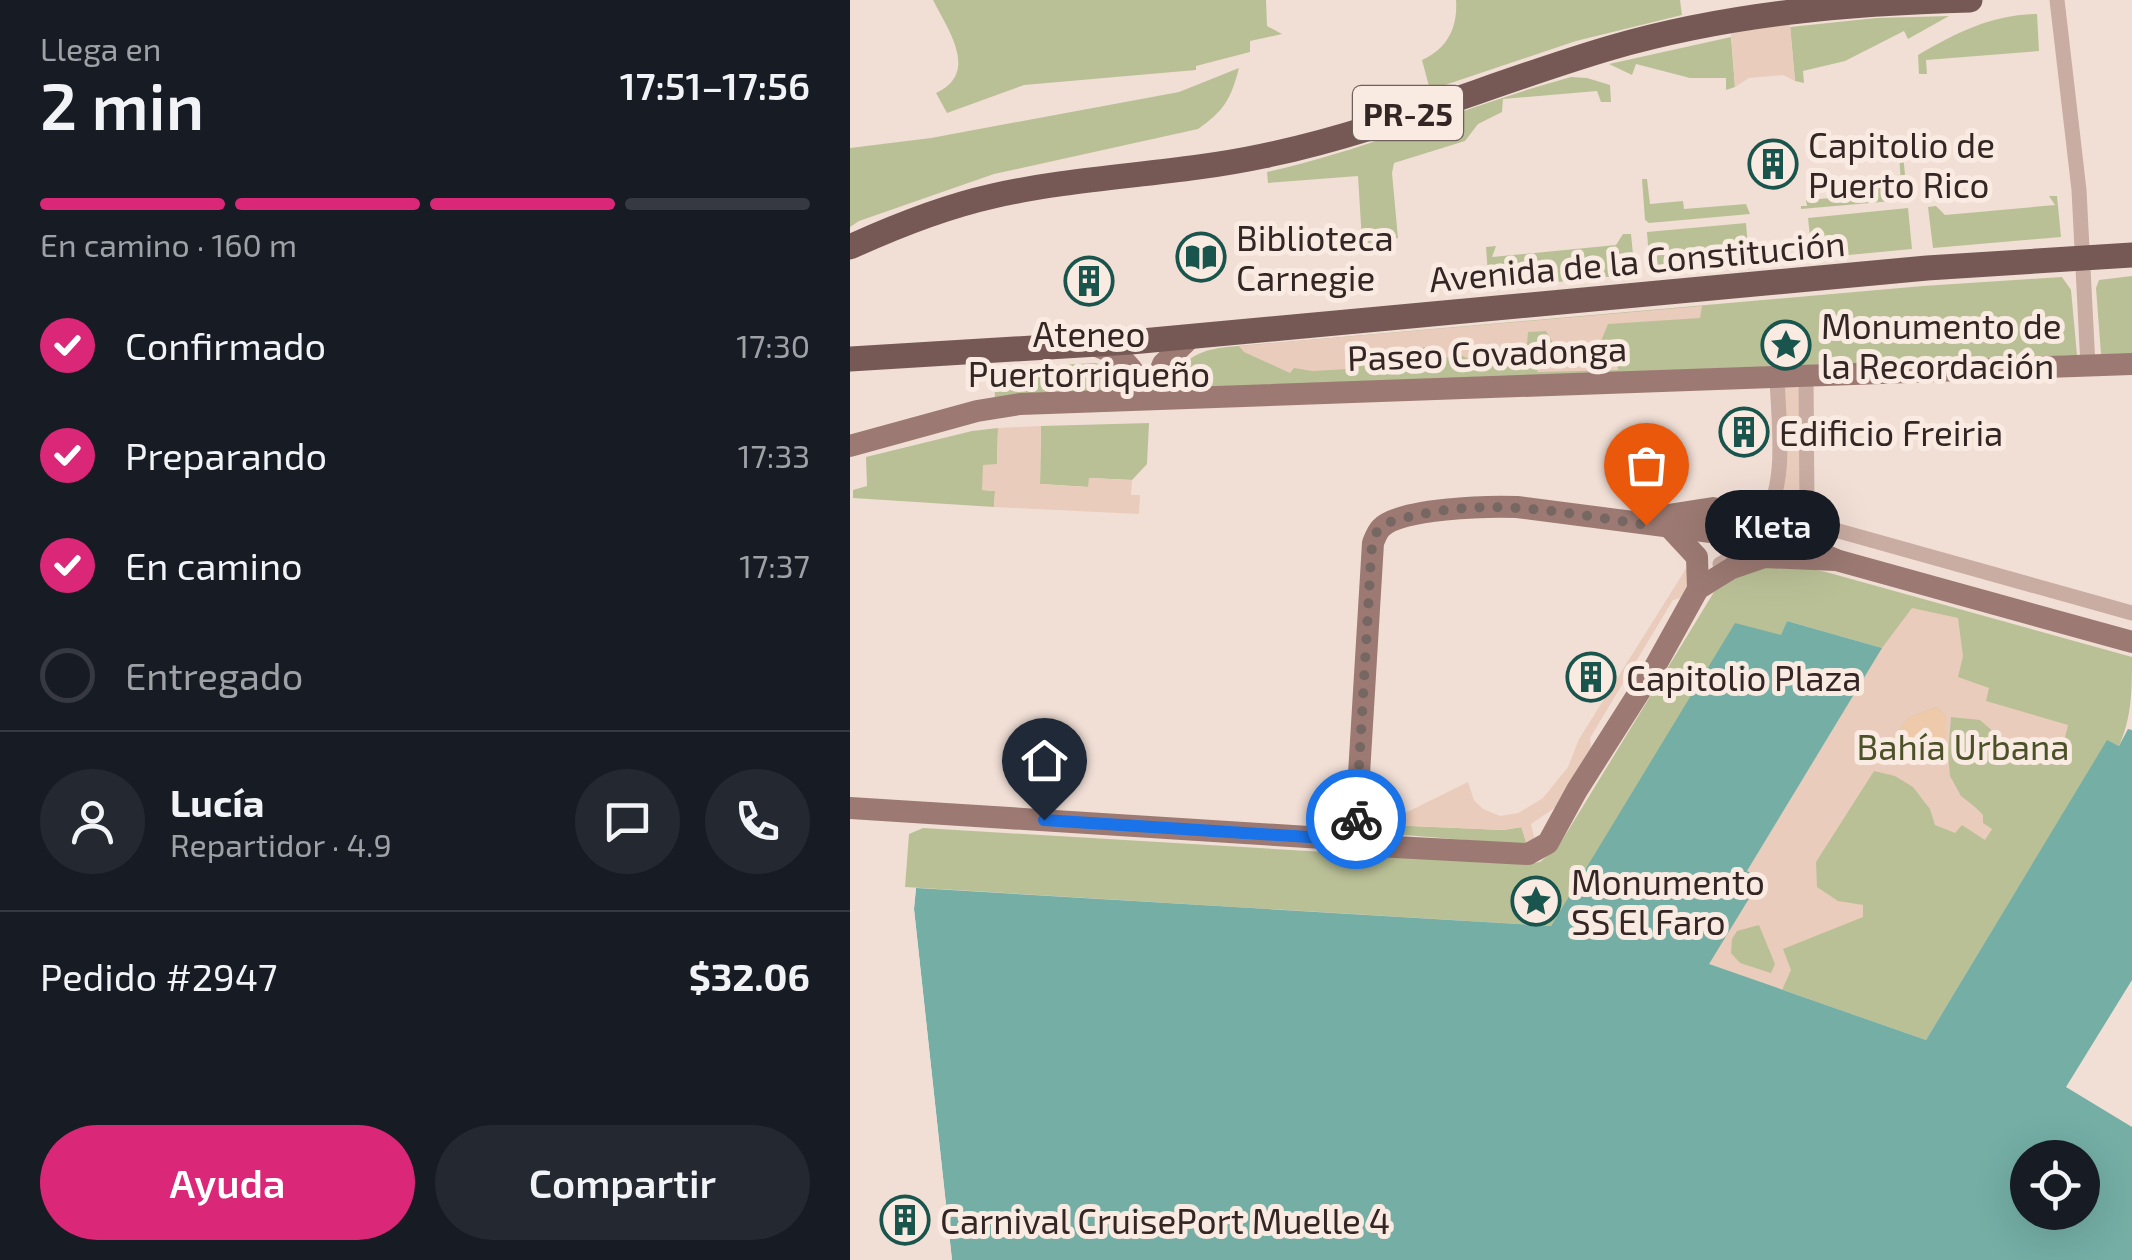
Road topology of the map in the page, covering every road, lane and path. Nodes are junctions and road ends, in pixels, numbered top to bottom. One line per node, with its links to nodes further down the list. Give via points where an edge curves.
1 (1970, 0): 3 (main road, PR-25, via 1794,12 1667,34 1321,142 992,196)
2 (2058, 0): 5 (street)
3 (850, 247)
4 (2132, 254): 5 (main road, Avenida de la Constitución)
5 (2082, 256): 6 (main road, Avenida de la Constitución); 10 (street)
6 (1191, 336): 7 (main road, Avenida de la Constitución); 13 (main road, via 1163,364)
7 (1094, 345): 8 (main road, Avenida de la Constitución); 13 (main road, via 1119,354)
8 (850, 359)
9 (2132, 364): 10 (main road, Paseo Covadonga)
10 (2088, 366): 12 (main road, Paseo Covadonga)
11 (1777, 376): 12 (main road, Paseo Covadonga); 13 (main road, Paseo Covadonga); 17 (street, via 1778,474)
12 (1806, 376): 16 (street)
13 (1149, 400): 14 (main road, Paseo Covadonga, via 1020,404)
14 (850, 446)
15 (1621, 521): 17 (main road, via 1713,508); 18 (main road); 24 (main road, via 1480,506 1422,514 1378,530)
16 (1811, 524): 17 (street); 21 (street)
17 (1765, 528): 18 (main road); 19 (main road); 20 (street, via 1712,569)
18 (1671, 529): 20 (main road, via 1693,548)
19 (1836, 560): 20 (main road, via 1764,557); 22 (main road)
20 (1698, 589): 24 (main road, via 1548,843 1528,854 1506,854)
21 (2132, 612)
22 (2132, 642)
23 (850, 808): 24 (main road)
24 (1355, 840)

